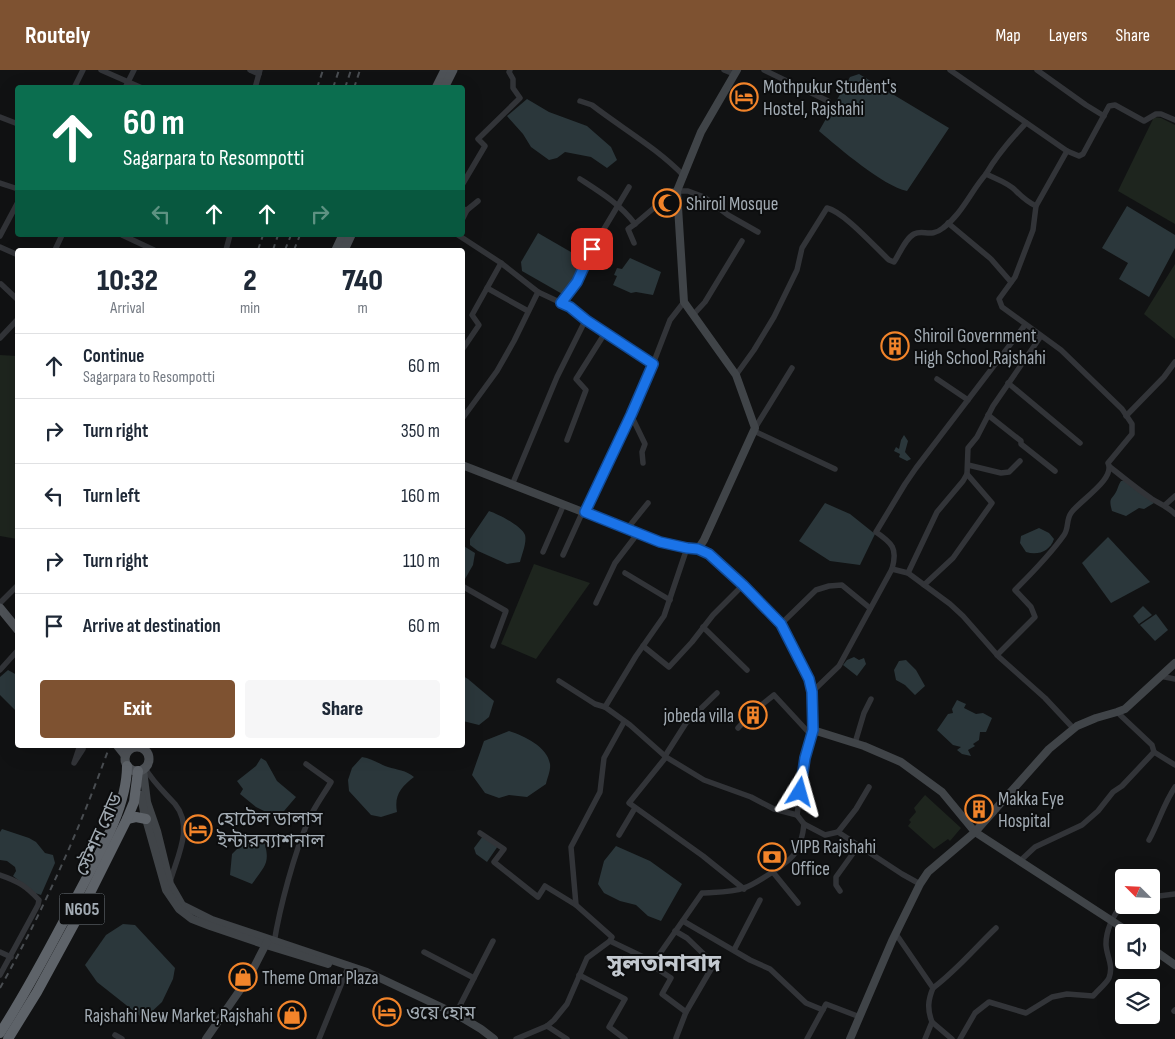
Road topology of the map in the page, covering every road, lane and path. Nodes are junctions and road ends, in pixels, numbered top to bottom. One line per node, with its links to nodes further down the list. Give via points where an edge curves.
1 (83, 70): 15 (street)
2 (101, 70): 14 (street)
3 (134, 70): 14 (street)
4 (250, 70): 12 (street)
5 (445, 70): 19 (main road)
6 (453, 70): 20 (main road)
7 (510, 70): 32 (street, via 513,88 520,98 478,139 484,146)
8 (724, 70): 13 (street)
9 (764, 70): 22 (street)
10 (950, 70): 27 (street)
11 (1037, 70): 23 (street)
12 (260, 72): 18 (street)
13 (735, 72): 30 (main road, via 701,132)
14 (129, 82): 16 (street); 17 (street)
15 (76, 85)
16 (127, 85)
17 (136, 85)
18 (256, 85)
19 (438, 85)
20 (446, 85)
21 (580, 101): 30 (street, via 592,105 650,146)
22 (828, 101)
23 (1104, 116): 25 (street, via 1109,106 1115,105 1144,121 1156,114); 28 (street, via 1083,154 1079,156)
24 (0, 117): 26 (street)
25 (1175, 120)
26 (15, 123)
27 (1026, 123): 28 (street); 29 (street)
28 (1067, 151): 39 (street)
29 (986, 174): 39 (street); 42 (street, via 963,209)
30 (684, 176): 36 (main road)
31 (580, 179): 38 (street)
32 (465, 180)
33 (0, 183): 35 (street)
34 (629, 187): 38 (street)
35 (15, 188)
36 (678, 191): 43 (street, via 665,191 654,207); 44 (street, via 704,197); 59 (main road)
37 (478, 201): 41 (street)
38 (619, 205): 43 (street); 60 (street, via 592,249 577,282)
39 (1036, 206): 54 (street, via 1033,230)
40 (15, 208): 45 (street)
41 (465, 209)
42 (948, 223): 54 (street, via 990,258); 73 (street, via 932,234 913,234 894,262 843,217 827,208 802,248 797,270 774,317)
43 (635, 224): 49 (street, via 628,229)
44 (758, 232)
45 (0, 236)
46 (126, 237): 51 (street)
47 (461, 237): 53 (street)
48 (742, 241): 62 (street)
49 (634, 244)
50 (0, 247): 52 (street)
51 (150, 248)
52 (15, 254)
53 (501, 263): 56 (street); 57 (street)
54 (1011, 282): 65 (street, via 999,299 1002,307)
55 (1, 284): 58 (street)
56 (487, 288): 61 (street); 69 (street, via 472,315 479,325)
57 (538, 292): 60 (street); 61 (street)
58 (15, 297)
59 (684, 302): 62 (main road); 71 (street, via 670,320)
60 (561, 303): 63 (street)
61 (528, 311): 79 (street, via 497,371)
62 (693, 315): 73 (main road)
63 (586, 320): 66 (street); 92 (street)
64 (15, 322): 68 (street)
65 (1025, 325): 67 (street); 76 (street)
66 (606, 333): 71 (street); 82 (street, via 576,379 586,390)
67 (1041, 336): 75 (street); 80 (street, via 1061,350)
68 (0, 338)
69 (465, 346)
70 (1175, 362): 80 (street)
71 (653, 364): 77 (street)
72 (792, 368): 81 (street)
73 (736, 375): 81 (main road)
74 (937, 379): 76 (street)
75 (1008, 383): 78 (street); 83 (street)
76 (968, 400): 105 (street, via 904,484 876,532 894,548)
77 (631, 415): 85 (street, via 644,444); 97 (street)
78 (988, 415): 86 (street, via 968,448); 90 (street)
79 (465, 416)
80 (1126, 416): 88 (street, via 1132,424 1132,434 1108,463)
81 (755, 429): 89 (street); 102 (main road)
82 (567, 440)
83 (1080, 443)
84 (1020, 461): 86 (street, via 1009,472 1001,473)
85 (643, 463)
86 (968, 465): 91 (street)
87 (465, 466): 92 (main road)
88 (1110, 467): 96 (street, via 1153,500); 123 (street, via 1104,480 1070,515 1068,529 1052,551 1015,590 1035,616)
89 (835, 469)
90 (1055, 472)
91 (967, 474): 107 (street, via 937,512); 109 (street, via 992,502 953,558)
92 (512, 485): 95 (main road)
93 (1175, 496): 96 (street)
94 (648, 503): 99 (street)
95 (564, 504): 97 (main road); 103 (street)
96 (1165, 505): 98 (street)
97 (584, 511): 99 (main road); 104 (street)
98 (1175, 514)
99 (627, 529): 100 (main road)
100 (638, 533): 101 (main road); 113 (street, via 615,563)
101 (687, 548): 102 (main road); 112 (street)
102 (698, 549): 108 (main road, via 709,554)
103 (543, 552)
104 (563, 555)
105 (892, 569): 107 (street); 116 (street)
106 (625, 573): 112 (street)
107 (908, 573): 109 (street)
108 (743, 585): 117 (main road); 119 (street)
109 (924, 585): 123 (street, via 963,616)
110 (15, 588): 114 (street)
111 (465, 588): 120 (street, via 506,611)
112 (670, 600): 121 (street, via 664,616)
113 (596, 602)
114 (0, 603)
115 (0, 608): 118 (main road)
116 (870, 608): 117 (street, via 842,585 829,586 816,590); 130 (street, via 839,666)
117 (781, 624): 130 (main road, via 809,679)
118 (15, 626)
119 (703, 627): 121 (street, via 669,668); 126 (street)
120 (493, 646)
121 (642, 646): 133 (street)
122 (15, 653): 125 (street)
123 (997, 655): 137 (street, via 1046,698)
124 (1175, 663): 127 (main road)
125 (0, 670)
126 (747, 670)
127 (1160, 676): 128 (street); 134 (main road, via 1134,702)
128 (1175, 679)
129 (560, 681): 133 (street)
130 (812, 692): 138 (main road)
131 (717, 693): 143 (street, via 686,723)
132 (871, 699): 139 (street)
133 (605, 707): 135 (street)
134 (1117, 712): 137 (main road); 142 (street, via 1152,746)
135 (624, 722): 143 (street); 170 (street, via 604,758 600,792 571,847)
136 (738, 728): 138 (street, via 774,695)
137 (1074, 729): 155 (main road, via 1049,749)
138 (812, 733): 139 (main road); 150 (street)
139 (855, 743): 155 (main road, via 901,762 922,777 942,792)
140 (146, 748): 146 (main road, N605, via 148,765)
141 (129, 751): 146 (main road, via 131,770); 200 (highway, স্টেশন রোড / N605, via 125,789 102,847 29,986)
142 (1154, 752): 145 (street); 160 (street, via 1082,825 1035,847)
143 (666, 756): 149 (street, via 628,804); 150 (street, via 704,780)
144 (306, 764): 181 (street, via 331,782 310,819)
145 (1175, 765)
146 (141, 770): 151 (highway, স্টেশন রোড / N605); 152 (main road); 164 (main road); 164 (street, via 176,805 183,818 183,840)
147 (869, 787): 154 (street)
148 (1175, 787): 158 (street)
149 (635, 808): 157 (street); 165 (street)
150 (796, 815): 153 (street)
151 (127, 819): 152 (highway, via 136,816); 203 (highway, স্টেশন রোড / N605, via 80,914)
152 (146, 819): 164 (main road)
153 (804, 824): 154 (street, via 825,835); 161 (street, via 794,856)
154 (838, 832): 159 (street)
155 (975, 832): 160 (main road); 163 (main road, via 928,872)
156 (480, 833): 170 (street, via 504,849 494,862 538,897 545,886)
157 (619, 835)
158 (1149, 840)
159 (858, 845): 163 (street); 166 (street, via 836,877)
160 (1020, 861): 174 (main road)
161 (772, 871): 165 (street); 171 (street)
162 (0, 875): 186 (street, via 28,888 39,900)
163 (920, 884): 178 (main road)
164 (168, 887): 181 (main road, via 179,909 192,919)
165 (744, 888): 173 (street, via 702,893)
166 (840, 891)
167 (1175, 894): 168 (street)
168 (1160, 896)
169 (760, 900): 182 (street)
170 (576, 904): 180 (street, via 612,937)
171 (798, 904)
172 (1115, 914): 174 (street)
173 (683, 921): 177 (street); 182 (street)
174 (1112, 921): 175 (main road); 216 (street, via 1105,946 1110,960 1108,979 1093,996 1067,994 1052,997 1026,1013 990,1002 975,1013)
175 (1117, 924)
176 (996, 928): 193 (street)
177 (675, 931): 187 (street); 195 (street, via 714,964)
178 (896, 934): 193 (street); 197 (main road)
179 (493, 941): 192 (street)
180 (610, 941): 187 (street); 191 (street, via 587,958)
181 (270, 943): 189 (main road); 196 (main road, via 367,972); 205 (main road)
182 (734, 950): 194 (street, via 770,969 806,1003)
183 (0, 952): 186 (street)
184 (424, 952): 192 (street)
185 (1160, 954): 188 (main road)
186 (11, 957): 190 (street)
187 (654, 962): 195 (street, via 656,968 671,978 662,994)
188 (1175, 965)
189 (347, 970): 196 (main road, via 367,975); 206 (street)
190 (0, 975)
191 (579, 975): 199 (street, via 567,1004); 211 (street, via 625,999 609,1027)
192 (474, 978): 196 (street)
193 (933, 988): 198 (street, via 928,1001)
194 (823, 1010): 197 (street, via 826,1004); 212 (street)
195 (686, 1012): 202 (street)
196 (455, 1016): 207 (main road); 208 (main road, via 481,1028)
197 (860, 1017): 213 (main road)
198 (932, 1022): 214 (street); 215 (street)
199 (547, 1026): 209 (street); 210 (street)
200 (0, 1033)
201 (115, 1035): 204 (street)
202 (676, 1038)
203 (8, 1039)
204 (122, 1039)
205 (206, 1039)
206 (319, 1039)
207 (487, 1039)
208 (494, 1039)
209 (516, 1039)
210 (567, 1039)
211 (625, 1039)
212 (807, 1039)
213 (850, 1039)
214 (925, 1039)
215 (952, 1039)
216 (960, 1039)

